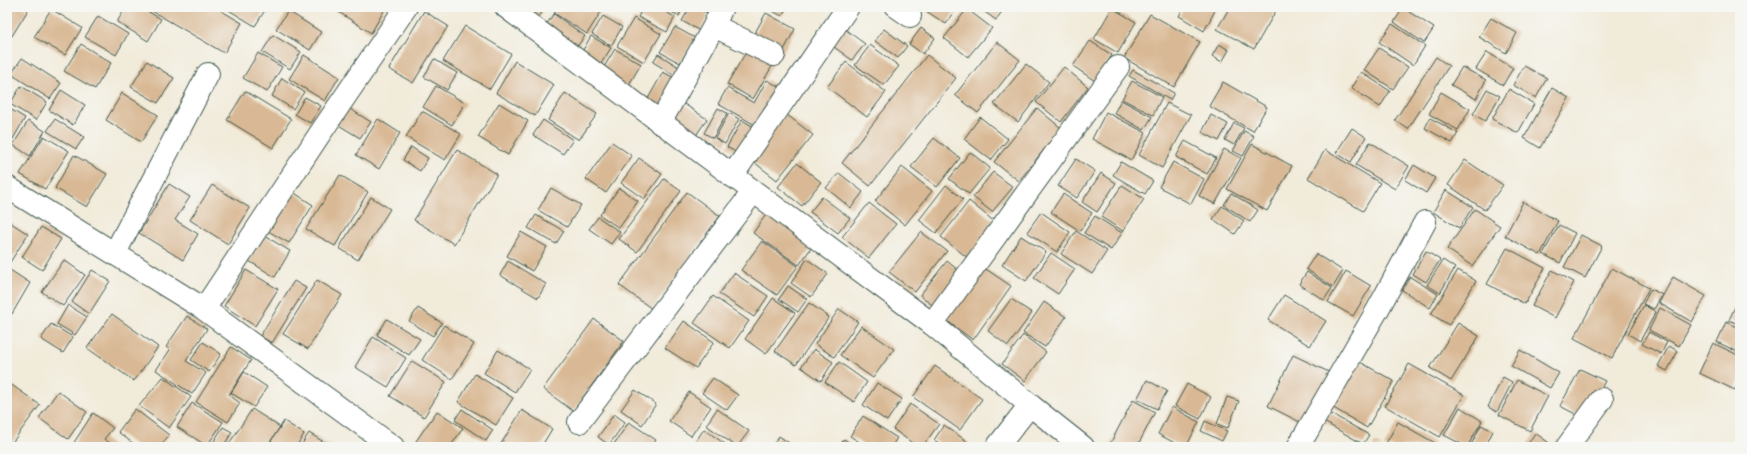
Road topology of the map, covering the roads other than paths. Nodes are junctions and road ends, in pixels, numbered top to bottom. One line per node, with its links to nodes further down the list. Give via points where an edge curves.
1 (406, 7): 14 (street)
2 (506, 7): 8 (street)
3 (848, 7): 9 (street)
4 (718, 17): 5 (street); 8 (street)
5 (774, 55)
6 (1118, 68): 15 (street)
7 (208, 74): 13 (street)
8 (660, 123): 9 (street)
9 (732, 176): 11 (street)
10 (7, 187): 13 (street)
11 (753, 192): 15 (street); 18 (street)
12 (1425, 222): 22 (street)
13 (115, 253): 14 (street)
14 (204, 309): 19 (street)
15 (932, 324): 17 (street)
16 (1602, 399): 23 (street)
17 (1030, 405): 20 (street); 21 (street)
18 (579, 422)
19 (393, 447)
20 (997, 447)
21 (1084, 447)
22 (1298, 447)
23 (1567, 447)

